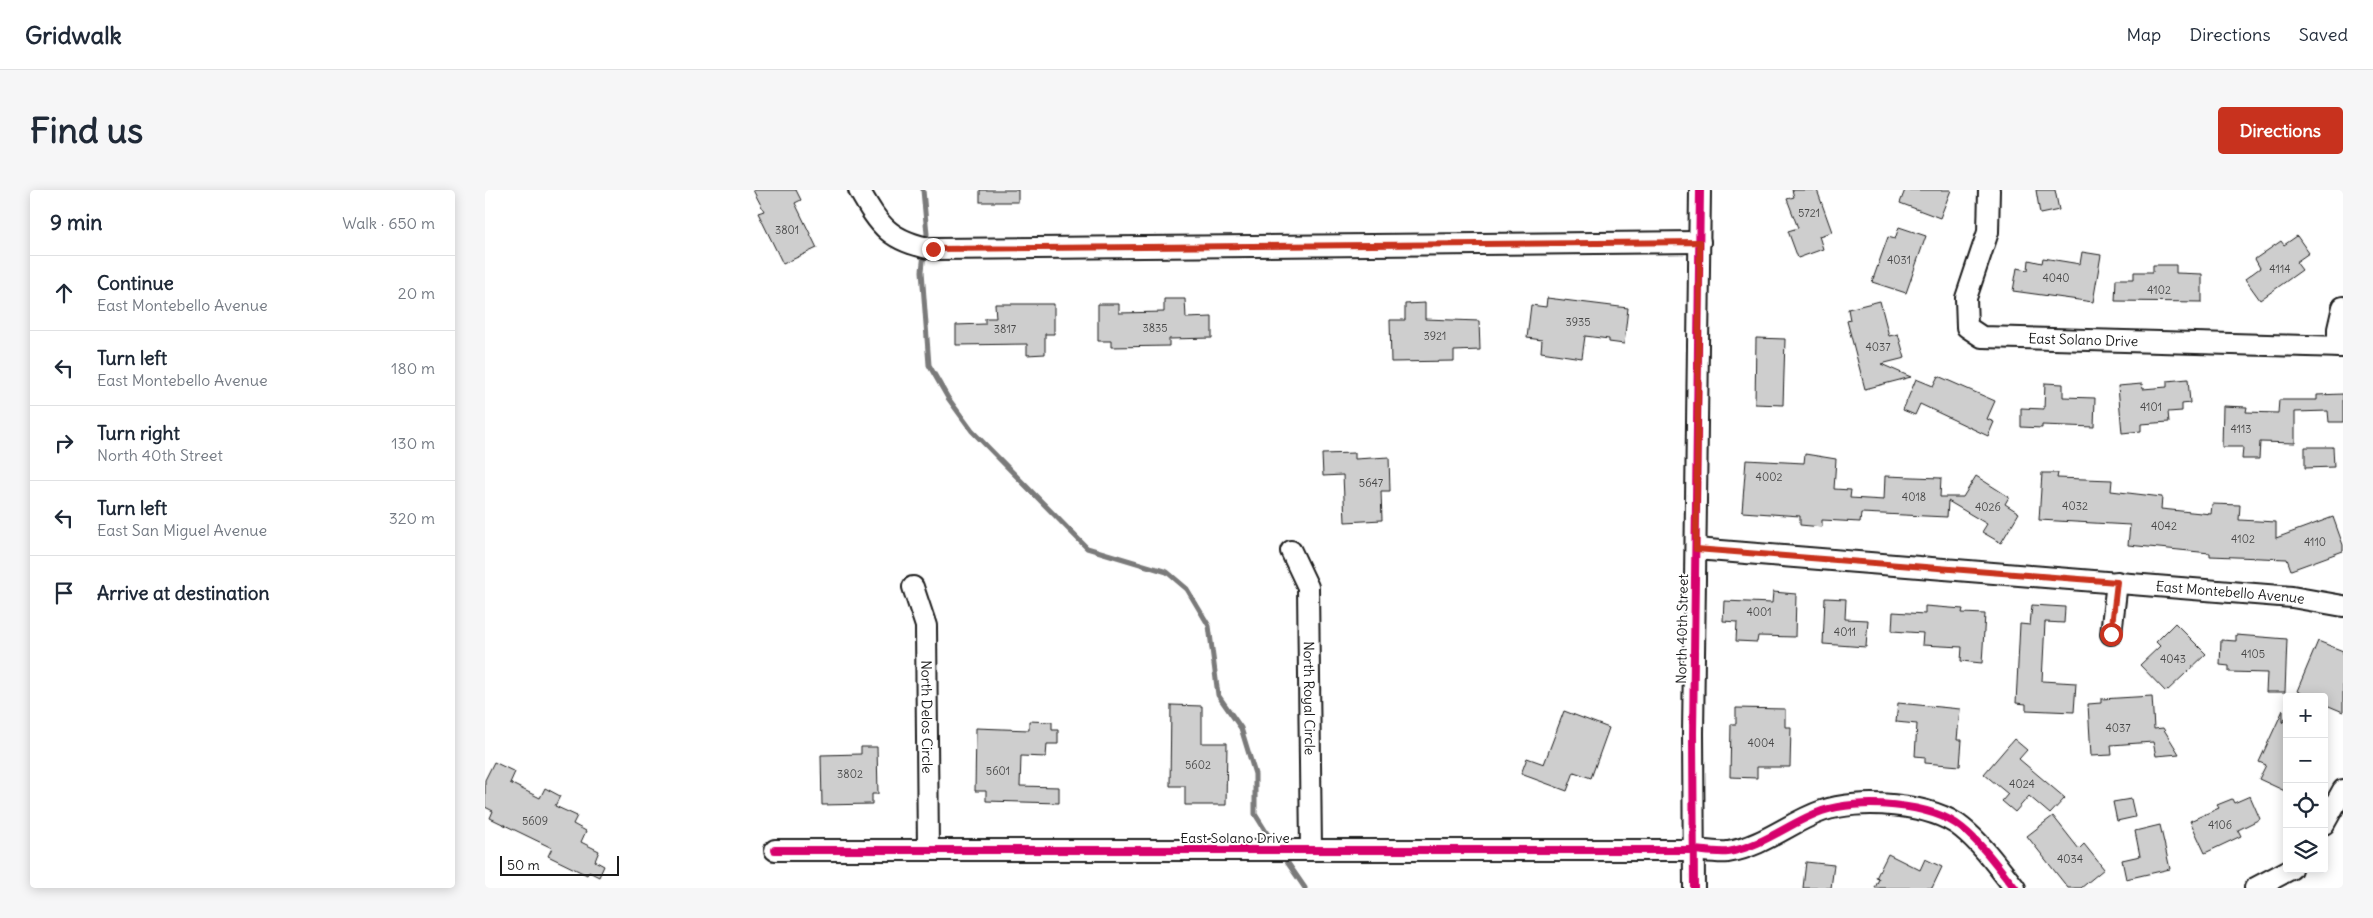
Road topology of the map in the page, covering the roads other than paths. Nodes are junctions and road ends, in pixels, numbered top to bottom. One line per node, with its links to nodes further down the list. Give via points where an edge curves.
1 (859, 190): 4 (street, via 879,222 891,233 905,243 933,249)
2 (1700, 190): 4 (street, North 40th Street)
3 (1989, 190): 6 (street, East Solano Drive, via 1988,232 1966,298 1967,327 1982,337)
4 (1700, 242): 7 (street, North 40th Street)
5 (2343, 307): 6 (street, via 2338,329)
6 (2340, 347)
7 (1696, 549): 9 (street, East Montebello Avenue); 18 (street, North 40th Street)
8 (1291, 551): 17 (street, North Royal Circle, via 1308,587)
9 (2117, 582): 11 (street, East Montebello Avenue, via 2292,597); 12 (street)
10 (913, 587): 16 (street, North Delos Circle, via 926,626)
11 (2343, 606)
12 (2111, 634)
13 (2343, 790): 14 (street)
14 (2328, 817)
15 (775, 850): 16 (street, East Solano Drive)
16 (929, 850): 17 (street, East Solano Drive)
17 (1311, 850): 18 (street, East Solano Drive)
18 (1694, 850): 20 (street, North 40th Street); 21 (street, East Solano Drive, via 1727,852 1764,841 1822,811 1857,804 1899,807 1935,814 1961,826)
19 (2283, 873): 22 (street)
20 (1694, 888)
21 (2015, 888)
22 (2255, 888)

